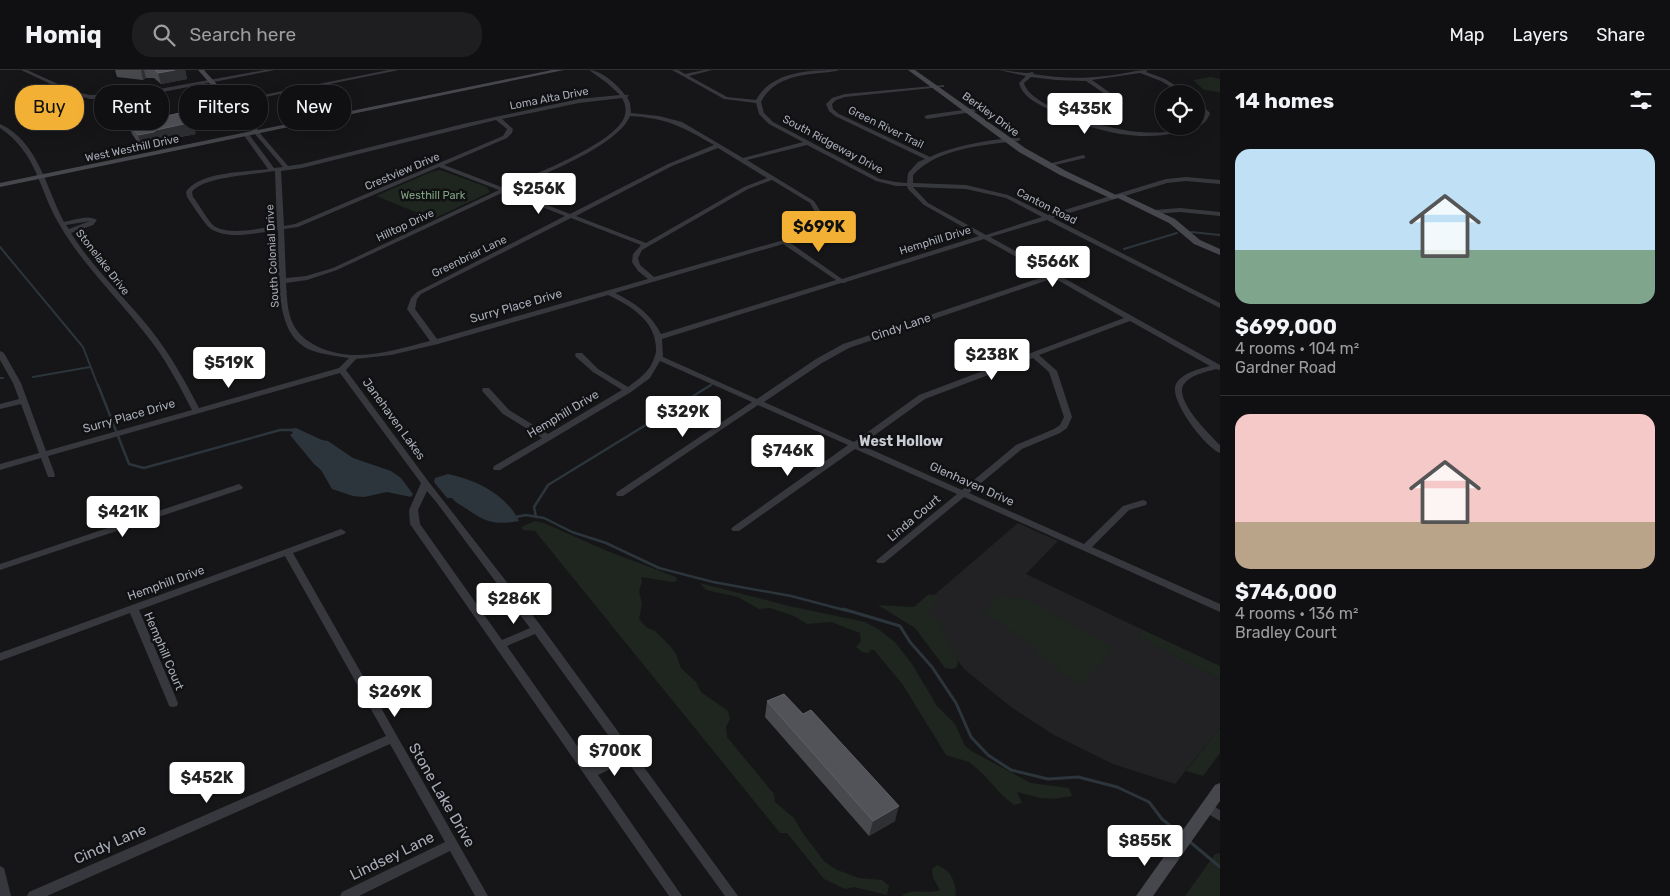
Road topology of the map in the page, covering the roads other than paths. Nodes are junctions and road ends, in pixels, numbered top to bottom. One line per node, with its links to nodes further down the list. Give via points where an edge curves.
1 (22, 70): 20 (street, via 90,97 136,95)
2 (201, 70): 20 (street)
3 (273, 70): 20 (street)
4 (397, 70): 16 (street)
5 (561, 70): 35 (street, West Westhill Drive)
6 (591, 70): 26 (street, via 617,86)
7 (674, 70): 18 (street)
8 (710, 70): 18 (street)
9 (837, 70): 27 (street, via 800,75 776,83 761,94)
10 (911, 70): 23 (street, Berkley Drive)
11 (920, 70): 24 (street, Berkley Drive)
12 (1001, 70): 17 (street)
13 (1016, 70): 17 (street)
14 (1129, 70): 19 (street)
15 (1142, 70): 19 (street, via 1115,78); 22 (street)
16 (379, 72): 25 (street)
17 (1030, 74): 19 (street, via 1064,80); 36 (street, via 1022,83 1028,95 1062,116 1111,130)
18 (684, 76): 27 (street, via 726,98)
19 (1087, 79): 28 (street)
20 (212, 81): 21 (street)
21 (215, 85)
22 (1171, 85)
23 (934, 86): 24 (street); 30 (street, Berkley Drive); 43 (street, Green River Trail, via 845,96 829,104 830,110 837,115)
24 (942, 86): 29 (street, Berkley Drive)
25 (268, 94)
26 (626, 96): 31 (street); 33 (street, Loma Alta Drive, via 579,101)
27 (758, 102): 40 (street, South Ridgeway Drive, via 766,118)
28 (1122, 103)
29 (978, 110): 30 (street); 38 (street, Berkley Drive)
30 (968, 111): 32 (street); 39 (street, Berkley Drive)
31 (629, 114): 41 (street, via 674,120); 55 (street, Hilltop Drive, via 618,131 604,141)
32 (927, 117)
33 (498, 119): 47 (street, Crestview Drive, via 510,129 505,137); 48 (street, Loma Alta Drive)
34 (0, 126): 50 (street, Stonelake Drive, via 11,132)
35 (256, 132): 37 (street, West Westhill Drive); 48 (street)
36 (1155, 133)
37 (246, 134): 49 (street); 50 (street, West Westhill Drive)
38 (1018, 139): 39 (street); 45 (street, Berkley Drive)
39 (1009, 140): 43 (street); 46 (street, Berkley Drive)
40 (807, 143): 44 (street); 54 (street, South Ridgeway Drive, via 878,180)
41 (717, 146): 44 (street); 59 (street, Greenbriar Lane, via 670,165)
42 (1083, 157): 45 (street)
43 (928, 158): 54 (street, via 912,169)
44 (741, 160): 51 (street)
45 (1056, 162): 46 (street); 56 (street, Berkley Drive)
46 (1047, 164): 56 (street, Berkley Drive)
47 (439, 166): 55 (street); 64 (street, Crestview Drive, via 307,223)
48 (288, 168): 49 (street, Loma Alta Drive)
49 (275, 170): 64 (street, South Colonial Drive); 64 (street, Crestview Drive, via 212,178 192,186 189,192 216,229 239,233)
50 (43, 176): 53 (street, West Westhill Drive); 63 (street, Stonelake Drive)
51 (772, 178): 60 (street, via 812,202); 68 (street, via 746,188)
52 (1220, 182): 56 (street, Hemphill Drive, via 1176,180)
53 (0, 185)
54 (909, 185): 61 (street, Canton Road, via 989,191); 66 (street, via 926,204)
55 (502, 190): 59 (street); 72 (street, Hilltop Drive, via 324,274)
56 (1119, 196): 57 (street, Berkley Drive); 61 (street, Hemphill Drive)
57 (1155, 212): 58 (street, via 1180,210); 69 (street, Berkley Drive, via 1172,221 1197,242)
58 (1220, 214)
59 (572, 216): 68 (street); 78 (street, Greenbriar Lane, via 419,293 411,309)
60 (818, 218): 62 (street); 67 (street, Surry Place Drive, via 803,236)
61 (1049, 218): 66 (street, Hemphill Drive); 75 (street, Canton Road)
62 (840, 221)
63 (62, 224): 65 (street, Stonelake Drive); 65 (street, via 94,220)
64 (281, 228): 72 (street, South Colonial Drive)
65 (67, 232): 91 (street, Stonelake Drive, via 159,346)
66 (986, 238): 70 (street); 73 (street, Hemphill Drive)
67 (784, 242): 71 (street, Surry Place Drive); 73 (street)
68 (646, 245): 71 (street, via 635,254 634,261)
69 (1220, 252)
70 (1054, 276): 76 (street); 89 (street, Cindy Lane, via 846,346)
71 (652, 279): 74 (street, Surry Place Drive)
72 (282, 281): 82 (street, South Colonial Drive, via 285,314 300,340 331,354)
73 (843, 282): 77 (street, Hemphill Drive)
74 (608, 292): 77 (street, via 643,314); 78 (street, Surry Place Drive)
75 (1220, 306)
76 (1130, 318): 80 (street); 84 (street)
77 (660, 337): 83 (street)
78 (435, 342): 82 (street, Surry Place Drive, via 392,353)
79 (0, 353): 88 (street)
80 (1033, 354): 93 (street, via 922,397); 102 (street, Linda Court, via 1053,371 1067,410 1067,421 1057,431 1019,447)
81 (579, 355): 87 (street, via 595,371)
82 (354, 357): 85 (street)
83 (659, 358): 87 (street, Hemphill Drive, via 647,376); 89 (street, Glenhaven Drive)
84 (1218, 367): 94 (street, via 1185,379 1177,391 1180,401)
85 (342, 370): 91 (street, Surry Place Drive); 100 (street, Janehaven Lakes)
86 (486, 390): 92 (street, via 498,405)
87 (628, 390): 92 (street, Hemphill Drive)
88 (24, 400): 90 (street); 95 (street)
89 (759, 402): 93 (street, Glenhaven Drive); 101 (street, Cindy Lane)
90 (0, 407)
91 (196, 410): 95 (street, Surry Place Drive)
92 (547, 437): 97 (street, Hemphill Drive)
93 (854, 444): 102 (street, Glenhaven Drive); 104 (street)
94 (1220, 450)
95 (44, 454): 96 (street, Surry Place Drive); 98 (street)
96 (0, 467)
97 (497, 468)
98 (51, 475)
99 (239, 486): 109 (street)
100 (427, 488): 112 (street, Janehaven Lakes); 113 (street, via 413,505 415,524)
101 (620, 494)
102 (963, 494): 106 (street, Glenhaven Drive); 108 (street, Linda Court)
103 (1143, 503): 106 (street, via 1126,508)
104 (736, 529)
105 (341, 532): 107 (street, Hemphill Drive)
106 (1086, 547): 111 (street, Glenhaven Drive)
107 (288, 551): 110 (street, Hemphill Drive); 116 (street, Stone Lake Drive)
108 (881, 561)
109 (0, 567)
110 (133, 608): 114 (street, Hemphill Drive); 115 (street, Hemphill Court)
111 (1220, 608)
112 (537, 629): 113 (street); 117 (street, Janehaven Lakes)
113 (500, 645): 118 (street)
114 (0, 657)
115 (173, 703)
116 (392, 738): 122 (street, Stone Lake Drive); 125 (street, Cindy Lane)
117 (628, 755): 118 (street); 129 (street, Janehaven Lakes)
118 (590, 774): 128 (street)
119 (1220, 789): 120 (street)
120 (1204, 812): 121 (street); 130 (street)
121 (1220, 816)
122 (453, 844): 126 (street, Lindsey Lane); 127 (street, Stone Lake Drive)
123 (0, 872): 124 (street)
124 (5, 896)
125 (33, 896)
126 (346, 896)
127 (482, 896)
128 (676, 896)
129 (732, 896)
130 (1144, 896)

